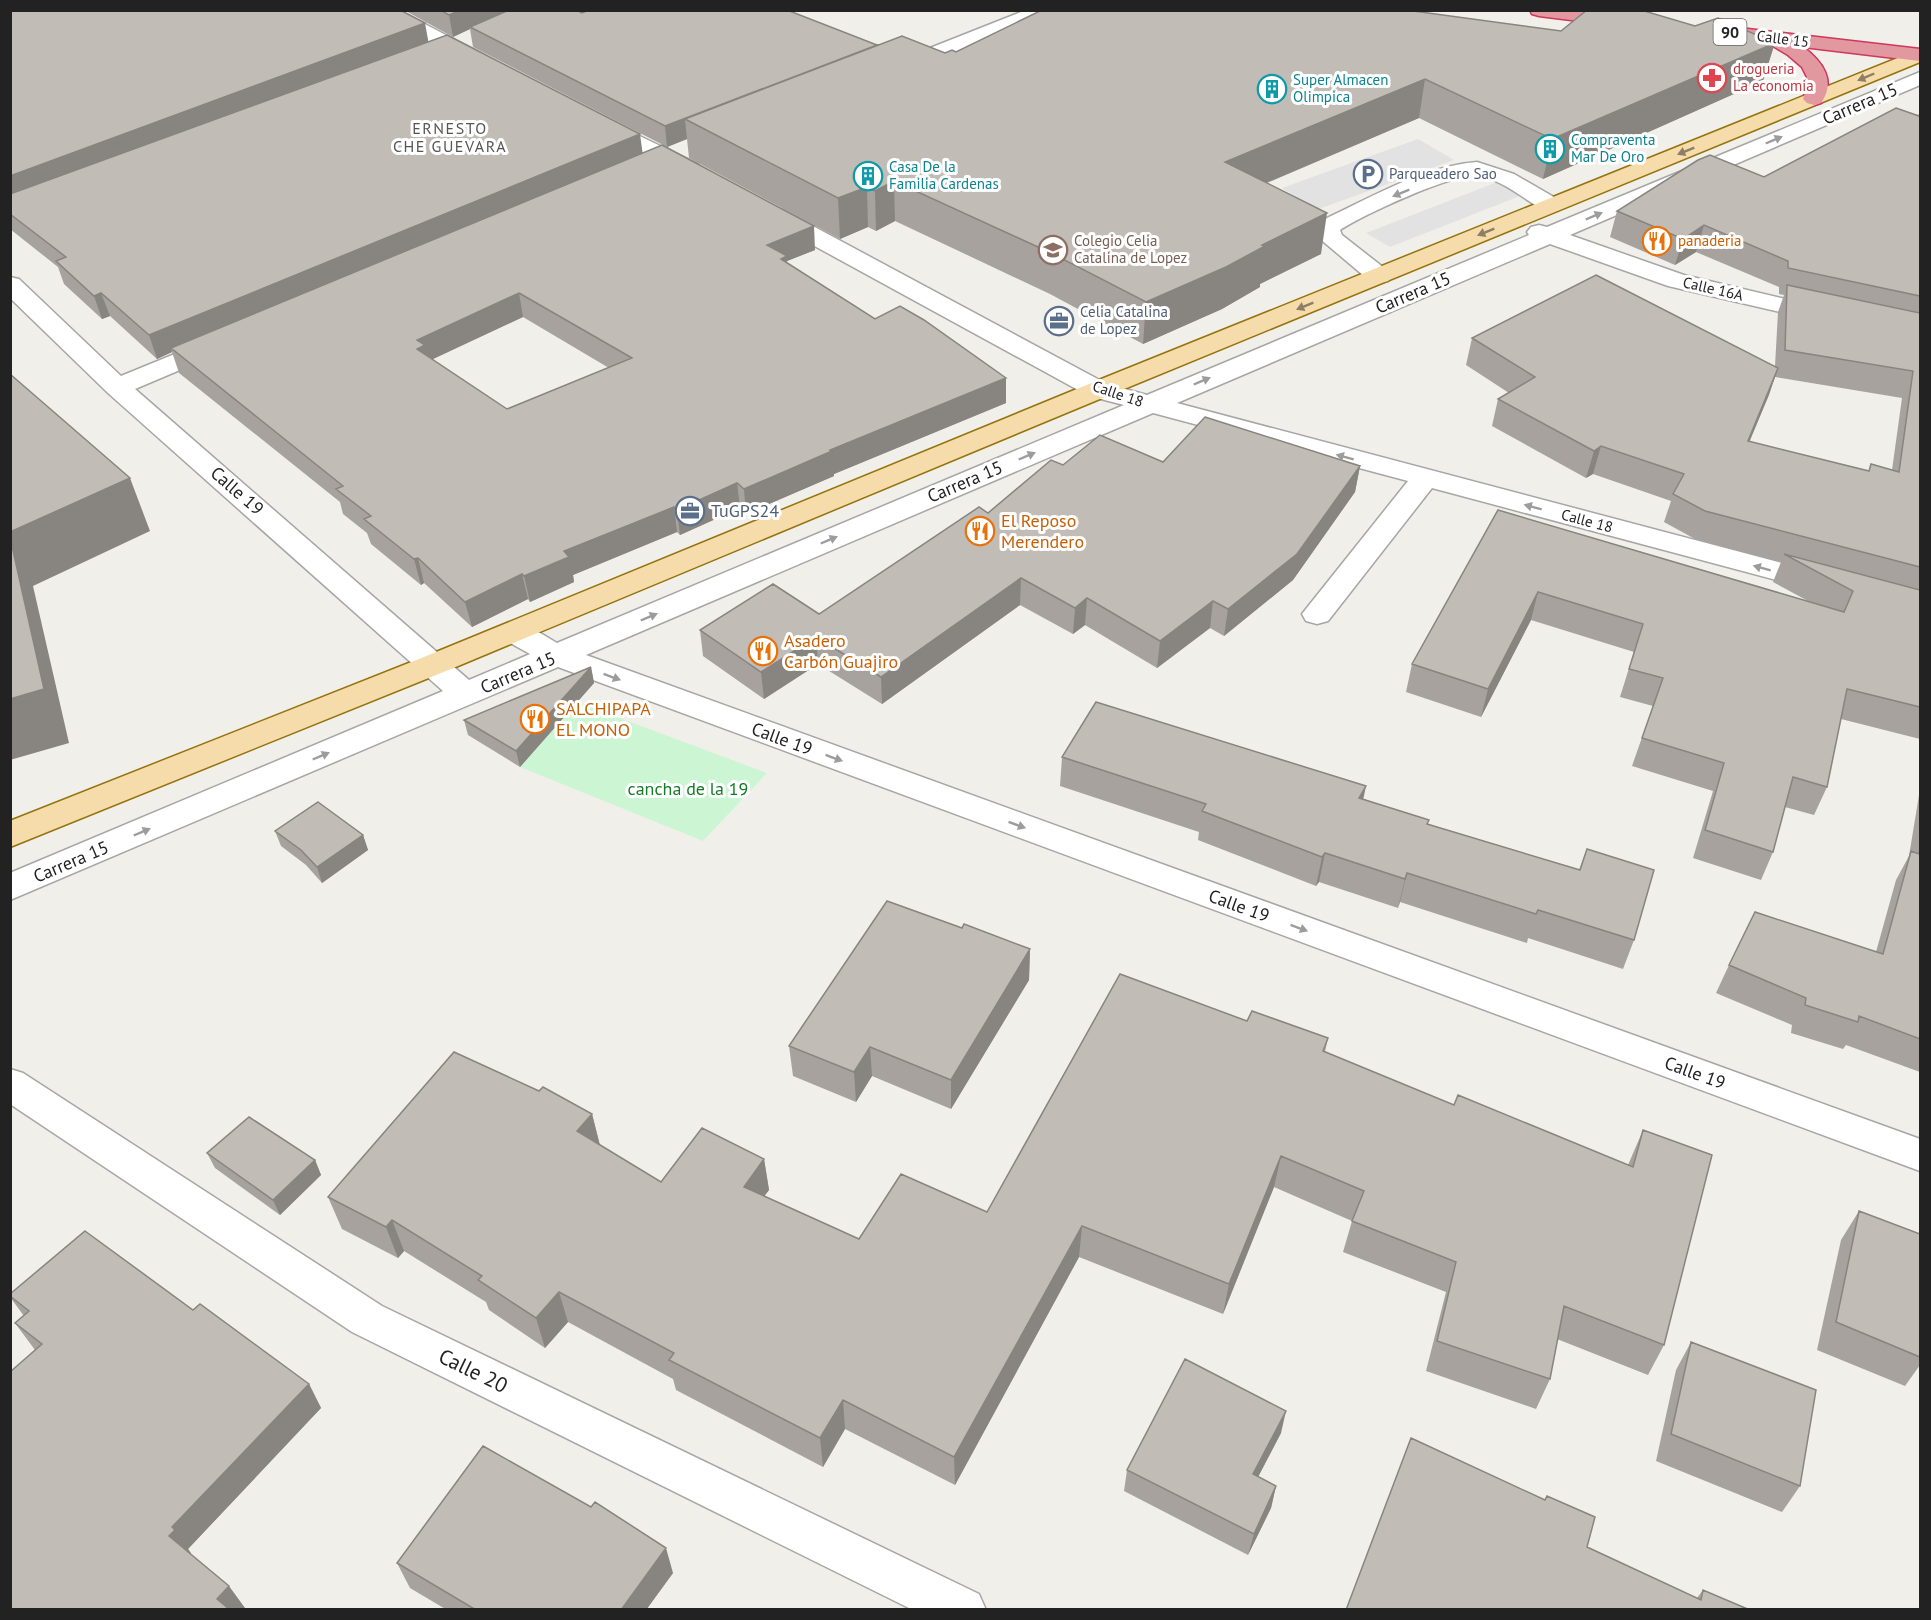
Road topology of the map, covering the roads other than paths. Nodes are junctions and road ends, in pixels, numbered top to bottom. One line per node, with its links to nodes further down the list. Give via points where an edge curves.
1 (382, 10): 8 (street)
2 (1045, 10): 12 (street)
3 (1539, 10): 4 (highway)
4 (1641, 22)
5 (1700, 29): 7 (highway, Calle 15 / 90)
6 (474, 37): 8 (street)
7 (1771, 37): 10 (highway, Calle 15 / 90); 14 (highway, via 1796,51 1812,68 1819,84)
8 (452, 46): 9 (street); 11 (street)
9 (430, 54)
10 (1920, 55): 14 (main road, Carrera 15, one-way to 14)
11 (493, 67)
12 (878, 75)
13 (1920, 78): 23 (street, Carrera 15, one-way to 13)
14 (1814, 99): 20 (main road, Carrera 15, one-way to 20)
15 (585, 115): 17 (street)
16 (688, 148): 17 (street)
17 (666, 157): 18 (street); 19 (street)
18 (644, 166)
19 (708, 180)
20 (1551, 205): 22 (main road, Carrera 15); 24 (street, one-way to 24, via 1489,173 1464,169 1388,198 1328,228 1331,238)
21 (761, 208): 29 (street, Calle 18)
22 (1513, 221): 23 (street, Calle 16A); 24 (main road, Carrera 15, one-way to 24)
23 (1548, 236): 26 (street, Calle 16A, via 1677,281); 30 (street, Carrera 15, one-way to 23)
24 (1379, 276): 29 (main road, Carrera 15, one-way to 29)
25 (10, 284): 28 (street, Calle 19)
26 (1845, 319)
27 (238, 336): 28 (street)
28 (117, 387): 36 (street, Calle 19)
29 (1098, 390): 30 (street, Calle 18); 34 (main road, Carrera 15)
30 (1148, 404): 31 (street, Calle 18, one-way to 30); 35 (street, Carrera 15, one-way to 30)
31 (1425, 478): 32 (street, Calle 18, one-way to 31); 33 (street)
32 (1851, 591)
33 (1317, 614)
34 (514, 632): 35 (street, Calle 19); 36 (main road, Carrera 15)
35 (557, 656): 37 (street, Carrera 15); 41 (street, Calle 19, one-way to 41)
36 (435, 664): 37 (street, Calle 19); 38 (main road, Carrera 15)
37 (467, 695): 39 (street, Carrera 15, one-way to 37)
38 (10, 835)
39 (10, 887)
40 (10, 1084): 42 (street, Calle 20, via 368,1319)
41 (1920, 1155)
42 (963, 1610)

